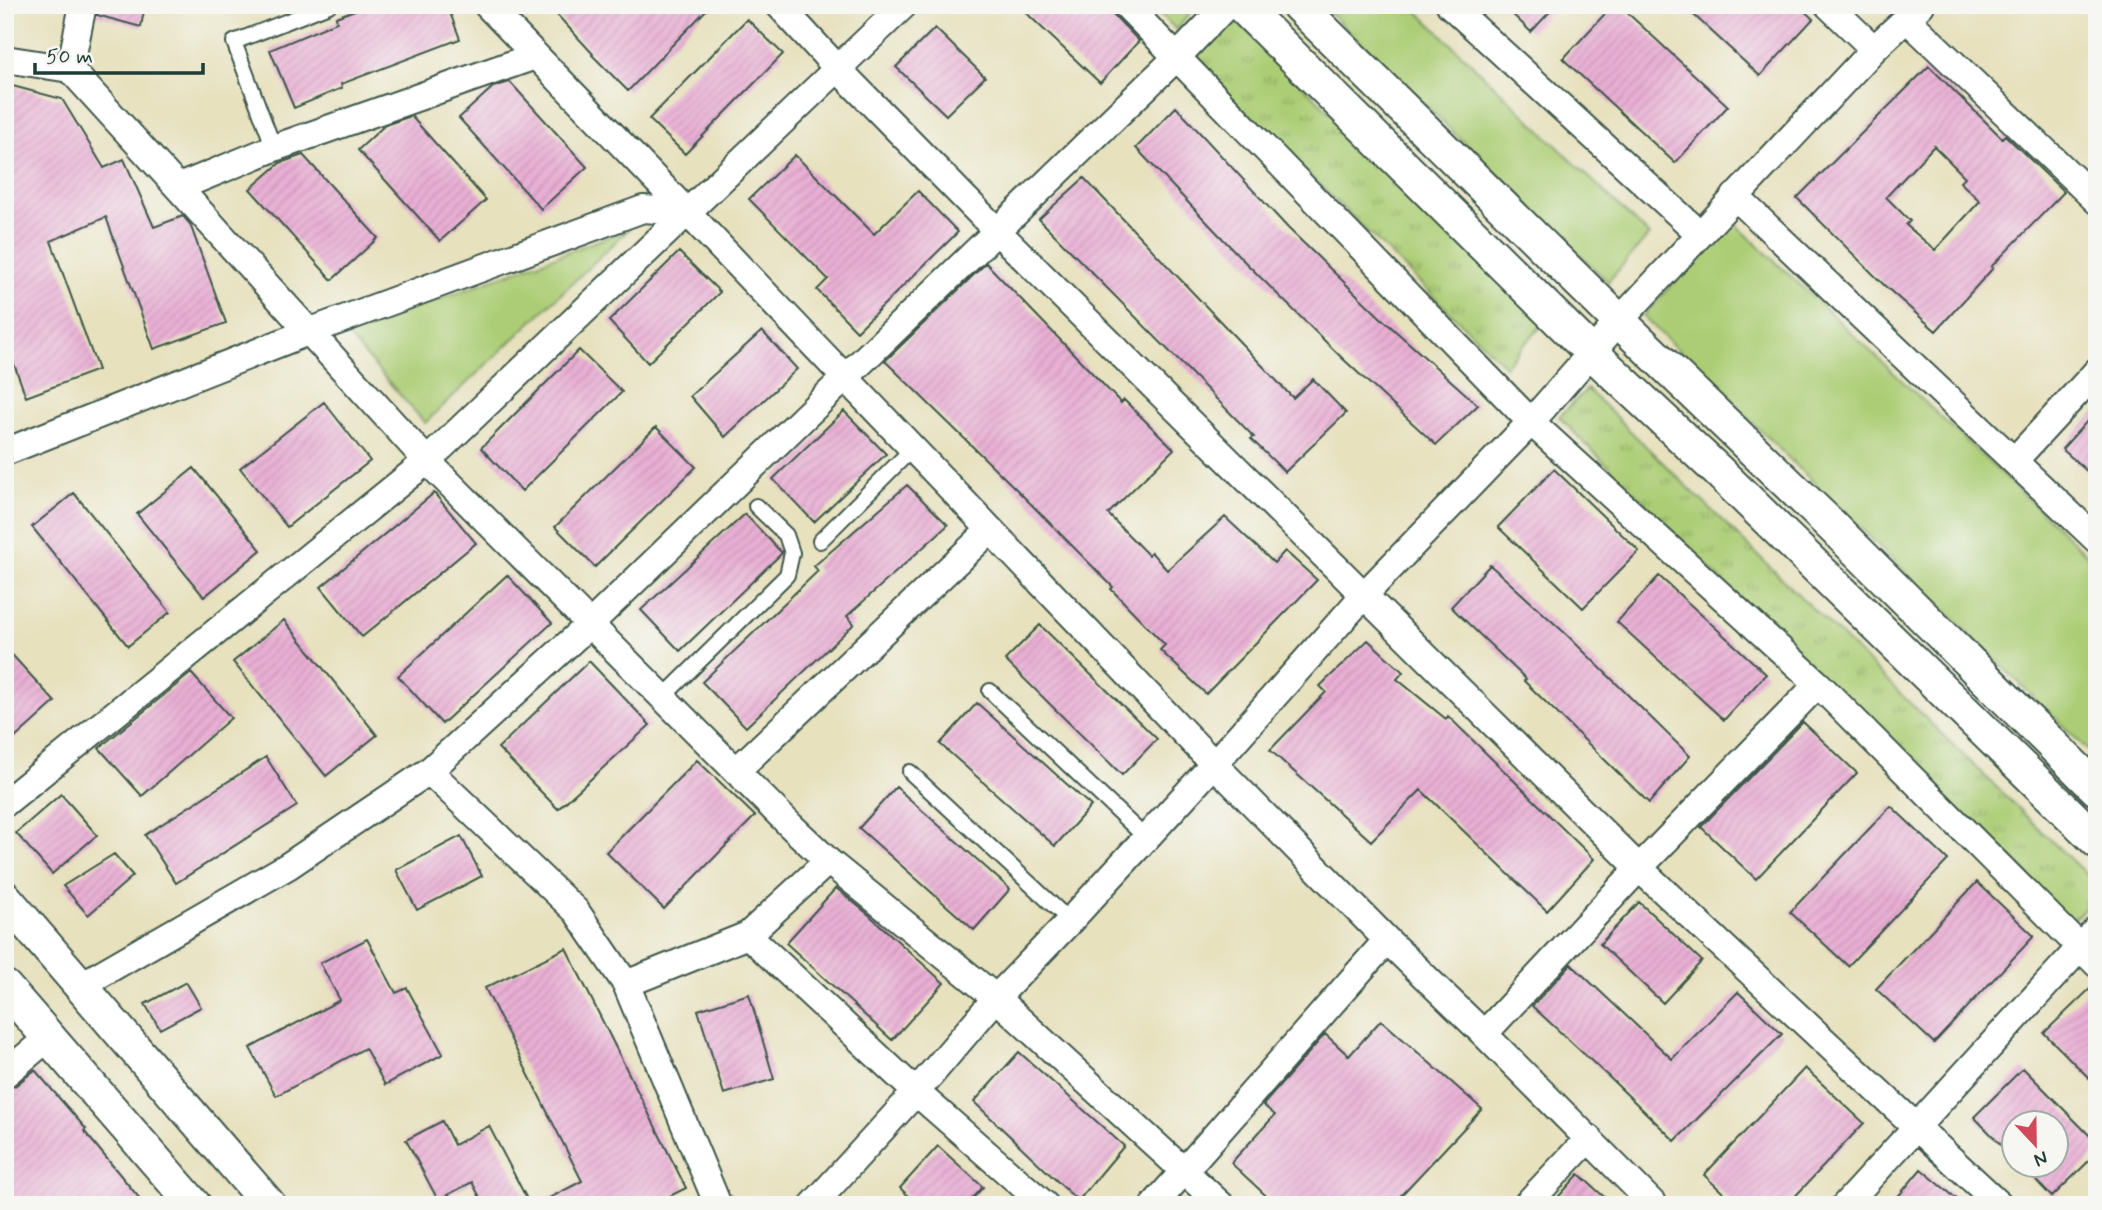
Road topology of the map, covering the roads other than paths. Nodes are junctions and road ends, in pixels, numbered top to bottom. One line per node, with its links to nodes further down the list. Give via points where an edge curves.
1 (83, 5): 17 (street)
2 (329, 5): 19 (lane, via 234,42)
3 (487, 5): 14 (street)
4 (779, 5): 18 (street)
5 (904, 5): 18 (street)
6 (1126, 5): 15 (street)
7 (1227, 5): 15 (street)
8 (1241, 5): 28 (street)
9 (1298, 5): 26 (street)
10 (1450, 5): 25 (street)
11 (1828, 5): 13 (street)
12 (1914, 13): 13 (street); 22 (street)
13 (1874, 49): 21 (street)
14 (535, 55): 19 (street); 23 (street)
15 (1177, 57): 24 (street); 31 (street)
16 (5, 59): 17 (street)
17 (70, 69): 20 (street)
18 (838, 69): 23 (street); 24 (street)
19 (274, 148): 20 (street)
20 (179, 187): 27 (street)
21 (1735, 196): 25 (street); 35 (street)
22 (2096, 200)
23 (687, 212): 27 (street, via 643,209); 30 (street); 34 (street)
24 (998, 231): 30 (street); 40 (street)
25 (1700, 234): 26 (street)
26 (1619, 321): 28 (street); 49 (street)
27 (308, 332): 33 (street); 34 (street)
28 (1591, 352): 31 (street); 52 (street)
29 (2097, 371): 35 (street)
30 (844, 378): 32 (street); 41 (street)
31 (1531, 422): 40 (street); 42 (street)
32 (912, 449): 37 (street); 39 (lane)
33 (5, 452)
34 (427, 461): 41 (street); 50 (street)
35 (2014, 461): 38 (street)
36 (756, 506): 44 (lane, via 786,535 792,553 787,575)
37 (990, 530): 45 (street); 47 (street)
38 (2097, 540)
39 (820, 541)
40 (1365, 594): 45 (street); 54 (street)
41 (590, 624): 44 (street); 46 (street)
42 (1818, 684): 54 (street); 59 (street)
43 (990, 691): 51 (lane)
44 (663, 697): 47 (street)
45 (1214, 764): 51 (street); 58 (street)
46 (429, 771): 60 (street, via 576,911); 61 (street, via 288,866)
47 (736, 771): 53 (street)
48 (910, 772): 56 (lane)
49 (2097, 789)
50 (5, 803)
51 (1146, 838): 56 (street)
52 (2097, 841)
53 (828, 861): 57 (street); 63 (street)
54 (1639, 868): 64 (street); 68 (street)
55 (5, 898): 61 (street)
56 (1070, 921): 63 (street)
57 (748, 935): 60 (street); 67 (street)
58 (1387, 940): 64 (street); 70 (street)
59 (2091, 947): 68 (street)
60 (626, 984): 73 (street)
61 (80, 986): 72 (street)
62 (5, 987): 65 (street)
63 (996, 998): 67 (street); 70 (street)
64 (1484, 1034): 69 (street)
65 (49, 1037): 66 (street); 71 (street)
66 (5, 1074)
67 (916, 1092): 74 (street); 75 (street)
68 (1916, 1127): 80 (street); 81 (street)
69 (1589, 1139): 78 (street); 79 (street)
70 (1185, 1171): 76 (street); 77 (street)
71 (194, 1205)
72 (269, 1205)
73 (718, 1205)
74 (813, 1205)
75 (1045, 1205)
76 (1154, 1205)
77 (1221, 1205)
78 (1526, 1205)
79 (1654, 1205)
80 (1845, 1205)
81 (2000, 1205)

